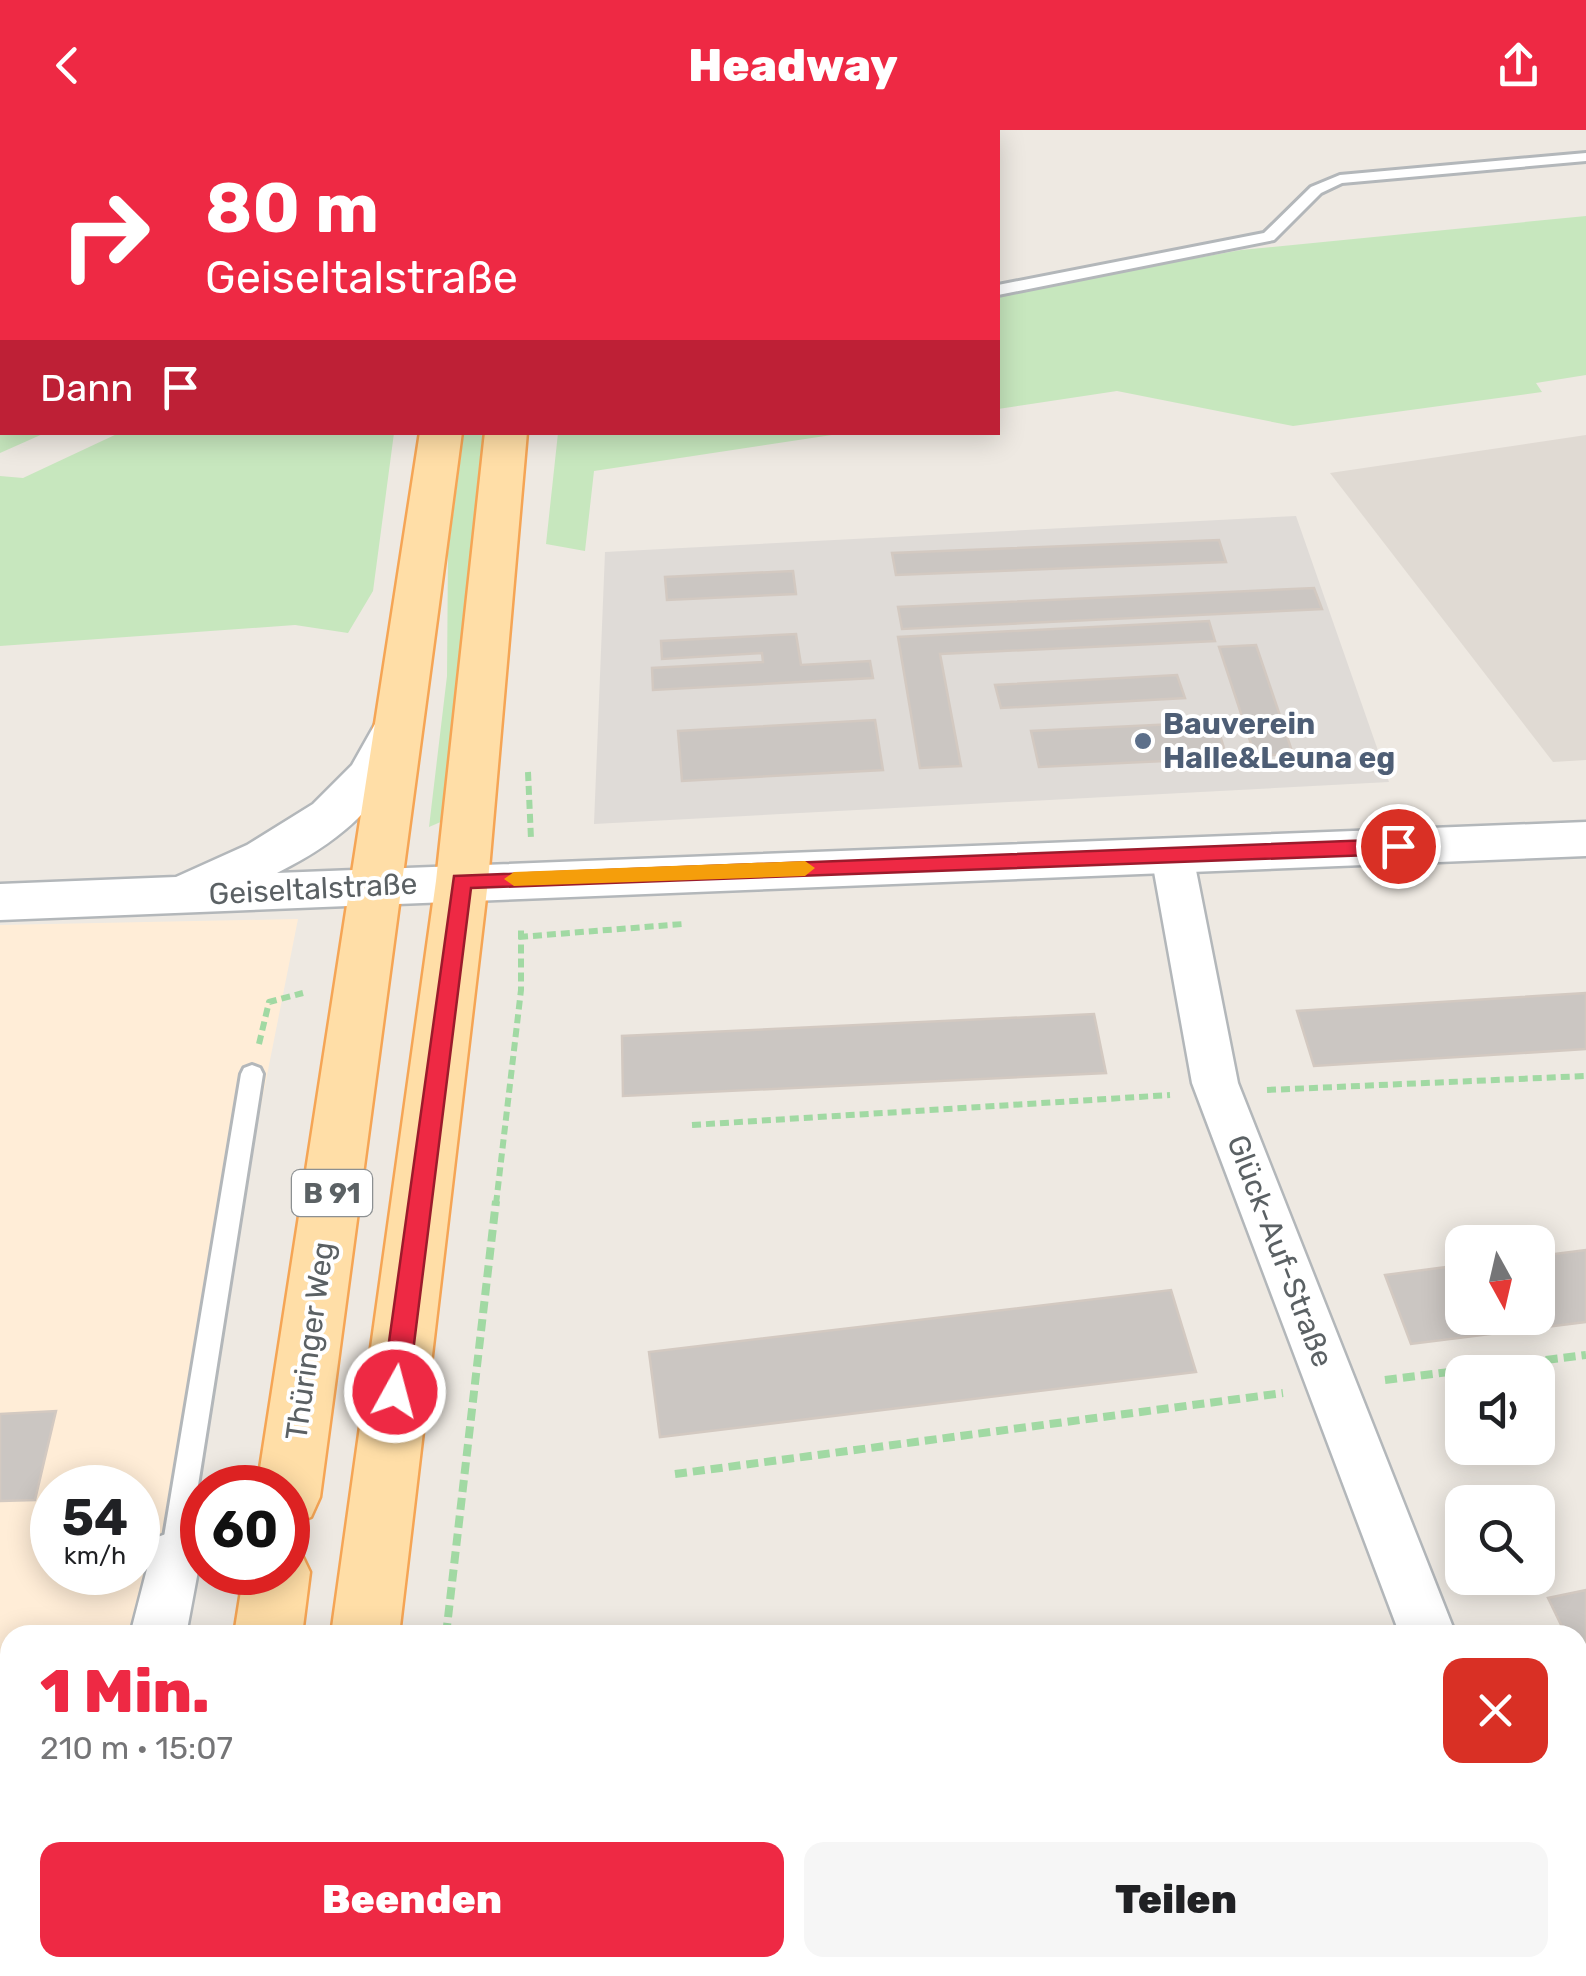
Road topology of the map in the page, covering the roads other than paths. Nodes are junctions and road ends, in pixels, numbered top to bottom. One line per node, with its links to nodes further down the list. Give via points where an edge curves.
1 (1586, 157): 2 (lane, via 1340,179 1302,198 1286,227 1270,238)
2 (1000, 290)
3 (441, 435): 5 (main road, B 91)
4 (506, 435): 8 (main road, B 91)
5 (396, 728): 9 (main road, B 91); 10 (street, via 366,783 314,827 228,875)
6 (1586, 839): 7 (street, Geiseltalstraße)
7 (1172, 855): 8 (street, Geiseltalstraße, via 530,858); 19 (street, Glück-Auf-Straße, via 1218,1092)
8 (462, 881): 9 (street, Geiseltalstraße); 18 (main road, B 91)
9 (373, 888): 10 (street, Geiseltalstraße); 13 (main road, Thüringer Weg / B 91)
10 (157, 898): 11 (street, Geiseltalstraße)
11 (0, 902)
12 (252, 1074): 14 (lane)
13 (292, 1465)
14 (174, 1554): 16 (street)
15 (273, 1595): 17 (main road)
16 (160, 1625)
17 (269, 1625)
18 (366, 1625)
19 (1424, 1625)

